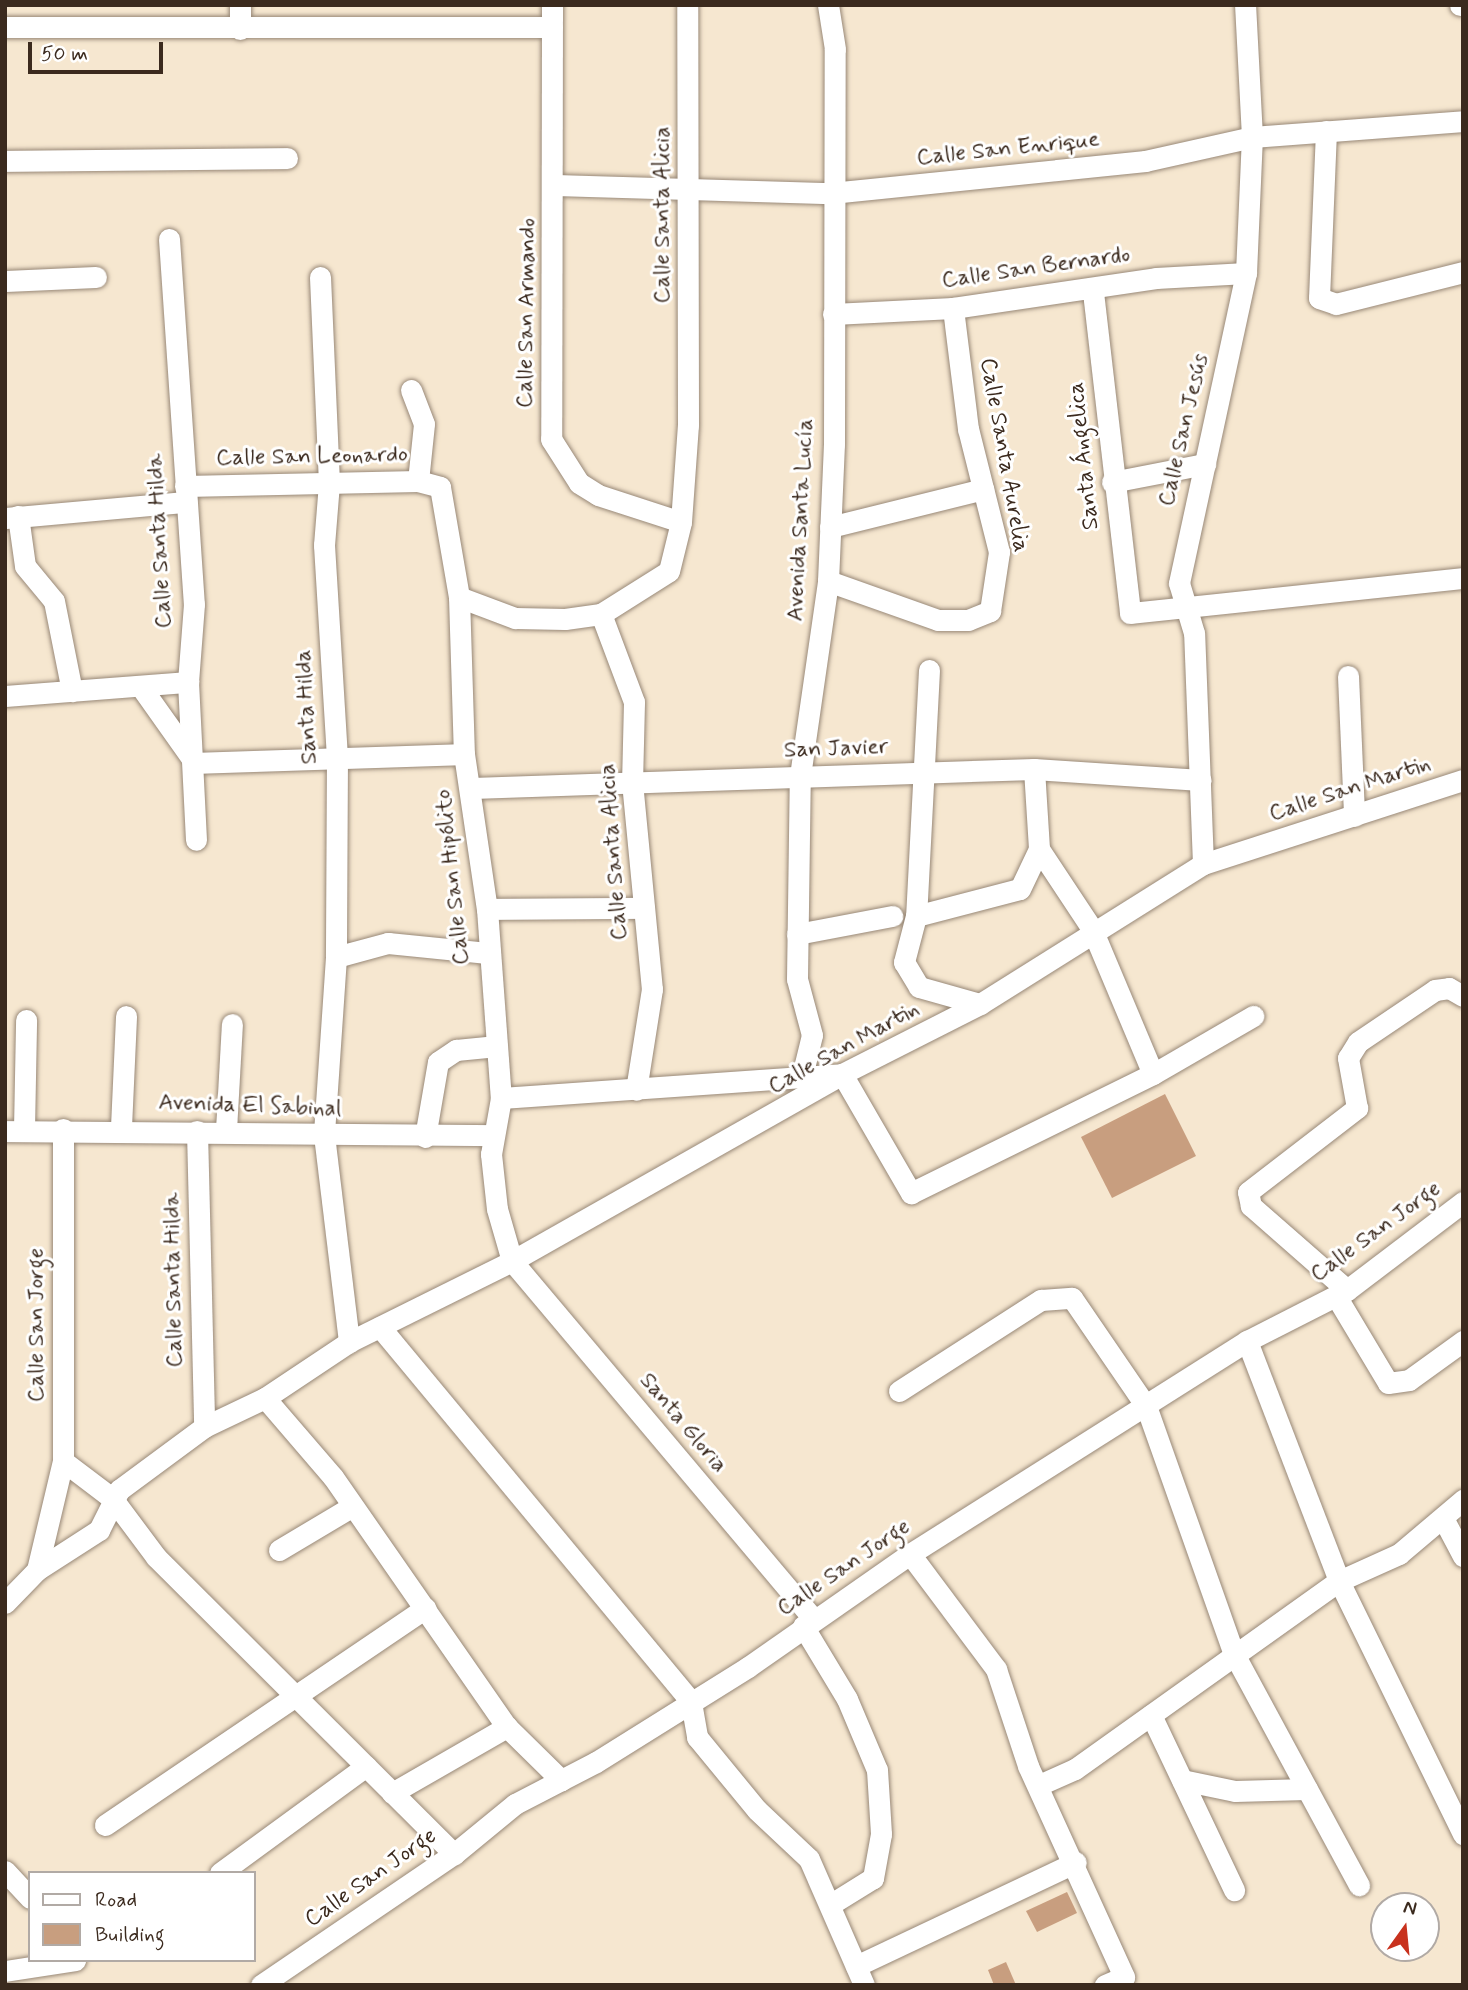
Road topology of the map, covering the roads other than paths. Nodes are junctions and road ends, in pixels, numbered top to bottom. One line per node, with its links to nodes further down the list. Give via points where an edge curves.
1 (240, 5): 8 (street)
2 (552, 5): 7 (street, Calle San Armando)
3 (687, 5): 15 (street, Calle Santa Alicia)
4 (828, 5): 16 (street, Avenida Santa Lucía, via 835,49)
5 (1245, 5): 11 (street, Calle San Jesús)
6 (5, 27): 8 (street)
7 (552, 27): 8 (street); 14 (street, Calle San Armando)
8 (240, 29)
9 (1463, 121): 10 (street, Calle San Enrique)
10 (1326, 131): 11 (street, Calle San Enrique); 18 (street, via 1319,298 1336,304)
11 (1252, 137): 16 (street, Calle San Enrique, via 1145,160); 19 (street, Calle San Jesús)
12 (288, 158): 13 (street)
13 (5, 161)
14 (555, 185): 15 (street, Calle San Enrique); 35 (street, Calle San Armando, via 551,439 579,482 598,495)
15 (691, 187): 16 (street, Calle San Enrique); 35 (street, Calle Santa Alicia, via 688,425)
16 (831, 193): 25 (street, Avenida Santa Lucía)
17 (169, 239): 33 (street, Calle Santa Hilda)
18 (1463, 272)
19 (1246, 273): 23 (street, Calle San Bernardo, via 1156,278); 27 (street, Calle San Jesús)
20 (96, 277): 22 (street)
21 (320, 277): 30 (street, Santa Hilda)
22 (5, 281)
23 (1093, 292): 24 (street, Calle San Bernardo); 29 (street, Santa Ángelica)
24 (953, 308): 25 (street, Calle San Bernardo); 32 (street, Calle Santa Aurelia, via 968,429)
25 (833, 314): 36 (street, Avenida Santa Lucía)
26 (411, 390): 28 (street, via 424,424)
27 (1205, 464): 29 (street); 40 (street, Calle San Jesús, via 1179,583)
28 (418, 481): 30 (street, Calle San Leonardo); 31 (street, Calle San Leonardo)
29 (1112, 482): 40 (street, Santa Ángelica, via 1130,613)
30 (330, 483): 33 (street, Calle San Leonardo); 49 (street, Santa Hilda, via 324,545)
31 (440, 487): 39 (street, Calle San Hipólito)
32 (983, 489): 36 (street); 38 (street, Calle Santa Aurelia, via 999,552 990,611 968,620 938,620)
33 (186, 494): 34 (street, Calle San Leonardo); 44 (street, Calle Santa Hilda, via 194,604)
34 (12, 517): 46 (street, via 25,566 54,601)
35 (681, 522): 41 (street, Calle Santa Alicia, via 669,571)
36 (830, 527): 38 (street, Avenida Santa Lucía)
37 (1463, 578): 40 (street)
38 (828, 581): 53 (street, Avenida Santa Lucía)
39 (459, 597): 41 (street, via 515,618); 48 (street, Calle San Hipólito)
40 (1191, 607): 54 (street, Calle San Jesús)
41 (601, 614): 56 (street, Calle Santa Alicia, via 634,702)
42 (929, 670): 52 (street)
43 (1348, 676): 58 (street)
44 (188, 682): 45 (street); 50 (street, Calle Santa Hilda)
45 (141, 687): 46 (street); 50 (street)
46 (72, 691): 47 (street)
47 (5, 696)
48 (464, 754): 49 (street); 57 (street, Calle San Hipólito)
49 (337, 755): 50 (street); 71 (street, Santa Hilda)
50 (195, 763): 59 (street, Calle Santa Hilda)
51 (1034, 769): 52 (street, San Javier); 54 (street, San Javier); 60 (street)
52 (925, 772): 53 (street, San Javier); 62 (street)
53 (800, 776): 56 (street, San Javier); 68 (street, Avenida Santa Lucía)
54 (1201, 780): 61 (street, Calle San Jesús)
55 (1463, 780): 58 (street, Calle San Martin)
56 (632, 782): 57 (street, San Javier); 63 (street, Calle Santa Alicia)
57 (471, 788): 64 (street, Calle San Hipólito)
58 (1354, 816): 61 (street, Calle San Martin)
59 (196, 840)
60 (1039, 849): 66 (street, via 1020,889); 67 (street)
61 (1203, 864): 67 (street, Calle San Martin)
62 (918, 886): 65 (street); 66 (street)
63 (644, 908): 64 (street); 83 (street, Calle Santa Alicia, via 652,989)
64 (487, 909): 70 (street, Calle San Hipólito)
65 (892, 916): 68 (street); 69 (street)
66 (916, 916): 69 (street)
67 (1092, 929): 73 (street, Calle San Martin); 80 (street)
68 (797, 934): 81 (street, Avenida Santa Lucía, via 799,989 812,1035)
69 (903, 950): 73 (street, via 919,987)
70 (488, 953): 71 (street, via 388,943); 78 (street, Calle San Hipólito)
71 (336, 957): 91 (street, Santa Hilda)
72 (1463, 996): 96 (street, via 1449,988 1435,990 1358,1042 1348,1058 1357,1108 1248,1192 1251,1206)
73 (980, 1004): 79 (street, Calle San Martin)
74 (126, 1016): 86 (street)
75 (1253, 1016): 80 (street)
76 (26, 1020): 88 (street)
77 (232, 1024): 89 (street)
78 (497, 1046): 84 (street, Calle San Hipólito); 93 (street, via 456,1050 438,1062)
79 (842, 1074): 80 (street, via 911,1193); 81 (street); 85 (street, Calle San Martin)
80 (1153, 1074)
81 (802, 1076): 82 (street)
82 (767, 1080): 83 (street); 85 (street)
83 (636, 1090): 84 (street)
84 (501, 1098): 92 (street, Calle San Hipólito)
85 (767, 1121): 95 (street, Calle San Martin)
86 (121, 1128): 87 (street, Avenida El Sabinal); 90 (street, Avenida El Sabinal)
87 (63, 1129): 88 (street, Avenida El Sabinal); 105 (street, Calle San Jorge)
88 (14, 1130)
89 (226, 1130): 90 (street, Avenida El Sabinal); 91 (street, Avenida El Sabinal)
90 (197, 1131): 104 (street, Calle Santa Hilda)
91 (324, 1135): 93 (street, Avenida El Sabinal); 100 (street, Santa Hilda)
92 (493, 1135): 93 (street, Avenida El Sabinal); 95 (street, Calle San Hipólito, via 496,1209)
93 (425, 1137)
94 (1463, 1202): 96 (street, Calle San Jorge)
95 (512, 1261): 97 (street, Calle San Martin); 117 (street, Santa Gloria)
96 (1342, 1293): 98 (street, Calle San Jorge); 99 (street, via 1388,1383 1409,1380)
97 (380, 1327): 100 (street, Calle San Martin); 120 (street)
98 (1247, 1341): 103 (street, Calle San Jorge); 114 (street)
99 (1463, 1341)
100 (349, 1342): 102 (street, Calle San Martin)
101 (899, 1391): 103 (street, via 1057,1295 1072,1298)
102 (265, 1398): 104 (street, Calle San Martin); 108 (street, via 333,1477)
103 (1146, 1406): 111 (street, Calle San Jorge); 118 (street)
104 (204, 1427): 106 (street, Calle San Martin)
105 (63, 1461): 106 (street); 113 (street, Calle San Jorge)
106 (111, 1498): 113 (street, via 99,1530); 119 (street, via 156,1557)
107 (1463, 1500): 109 (street)
108 (351, 1507): 110 (street); 116 (street)
109 (1444, 1520): 112 (street); 114 (street, via 1398,1555)
110 (279, 1550)
111 (910, 1554): 117 (street, Calle San Jorge); 126 (street, via 988,1653)
112 (1463, 1556)
113 (37, 1570): 115 (street)
114 (1339, 1581): 118 (street); 130 (street)
115 (5, 1603)
116 (426, 1608): 119 (street); 122 (street)
117 (808, 1622): 120 (street, Calle San Jorge); 138 (street, Santa Gloria, via 877,1770 881,1834 873,1878)
118 (1234, 1654): 121 (street); 127 (street)
119 (299, 1699): 123 (street); 129 (street)
120 (691, 1702): 124 (street, Calle San Jorge); 138 (street, via 697,1737 757,1810 809,1859)
121 (1151, 1715): 125 (street); 126 (street, via 1074,1769)
122 (507, 1727): 124 (street); 128 (street)
123 (366, 1766): 128 (street); 134 (street)
124 (561, 1780): 131 (street, Calle San Jorge, via 515,1804)
125 (1182, 1780): 127 (street, via 1235,1791); 136 (street)
126 (1039, 1785): 132 (street)
127 (1307, 1789): 135 (street)
128 (392, 1793): 131 (street)
129 (105, 1825)
130 (1463, 1834)
131 (454, 1854): 143 (street, Calle San Jorge)
132 (1076, 1862): 141 (street); 142 (street)
133 (5, 1871): 137 (street)
134 (223, 1871)
135 (1359, 1885)
136 (1234, 1890)
137 (28, 1896)
138 (831, 1904): 141 (street)
139 (62, 1962): 140 (street)
140 (5, 1971)
141 (860, 1975)
142 (1119, 1982)
143 (261, 1985)

